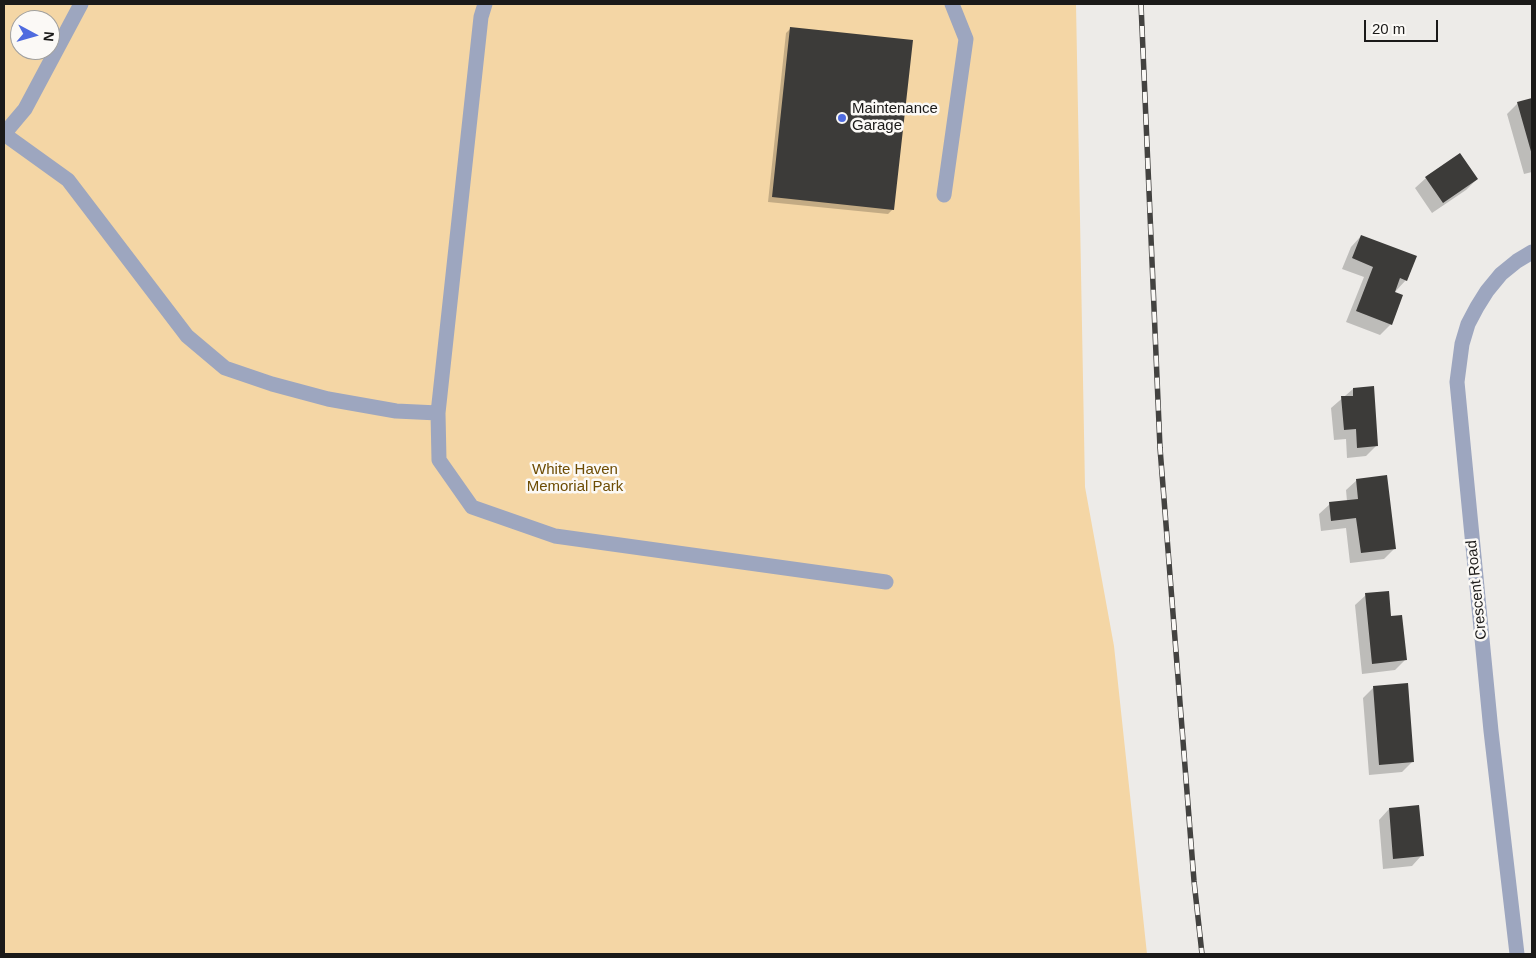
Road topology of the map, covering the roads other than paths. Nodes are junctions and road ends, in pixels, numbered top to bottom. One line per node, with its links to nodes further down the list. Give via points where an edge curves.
1 (82, 4): 4 (street, via 25,109)
2 (485, 4): 7 (street)
3 (952, 4): 5 (street, via 966,39)
4 (4, 134): 7 (street, via 68,180 187,336 225,368 328,399 396,411)
5 (944, 195)
6 (1532, 252): 9 (street, Crescent Road, via 1501,274 1477,307 1462,344 1457,382 1491,730)
7 (438, 413): 8 (street, via 439,460 472,507 555,536)
8 (886, 582)
9 (1521, 954)

